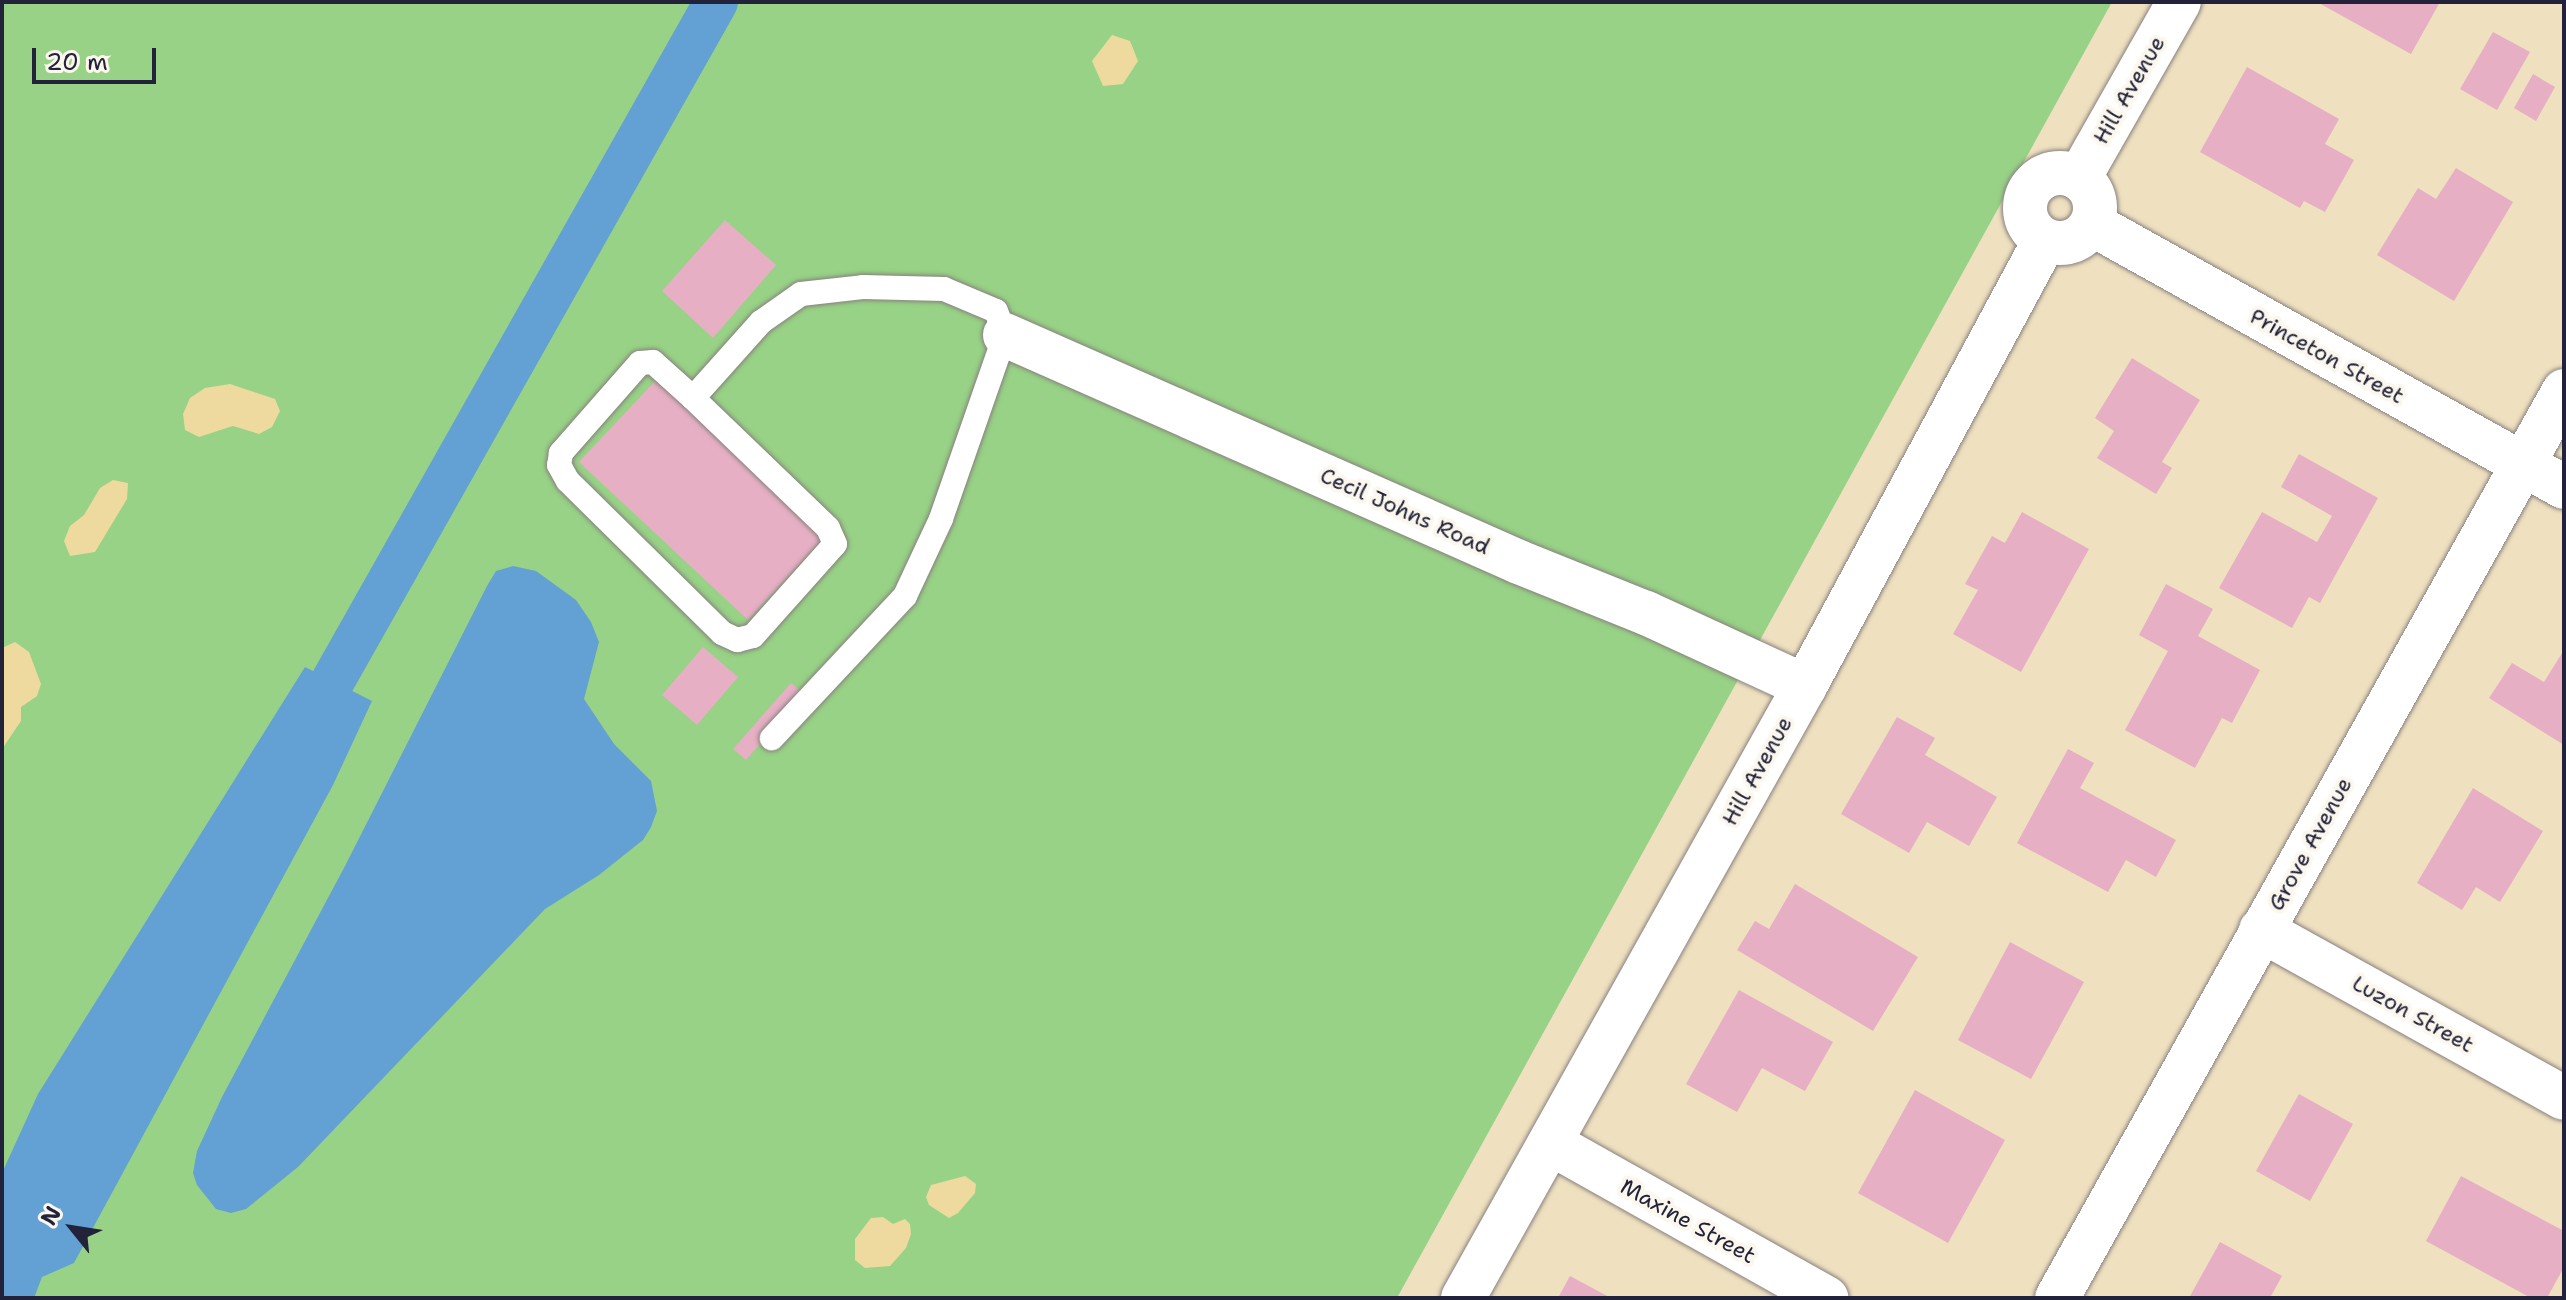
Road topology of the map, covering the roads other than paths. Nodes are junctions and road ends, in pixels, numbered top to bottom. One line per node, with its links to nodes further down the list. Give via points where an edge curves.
1 (2179, 2): 2 (street, Hill Avenue)
2 (2079, 178): 3 (street, via 2092,194); 4 (street, via 2054,173 2031,188 2025,215)
3 (2092, 224): 4 (street, via 2066,243); 8 (street, Princeton Street)
4 (2045, 240): 10 (street, Hill Avenue)
5 (1005, 335): 7 (lane, via 996,311 944,289 863,287 801,294 761,322); 10 (street, Cecil Johns Road); 11 (lane, via 941,519 905,596)
6 (2564, 391): 8 (street, Grove Avenue)
7 (693, 398): 7 (lane, via 653,362 640,363 561,453 559,465 568,481 722,633 737,640 753,636 835,544 828,528)
8 (2523, 465): 9 (street, Princeton Street); 12 (street, Grove Avenue)
9 (2564, 487)
10 (1805, 686): 14 (street, Hill Avenue)
11 (772, 738)
12 (2261, 930): 13 (street, Luzon Street); 17 (street, Grove Avenue)
13 (2564, 1098)
14 (1550, 1143): 15 (street, Hill Avenue); 16 (street, Maxine Street)
15 (1463, 1298)
16 (1826, 1298)
17 (2057, 1298)

